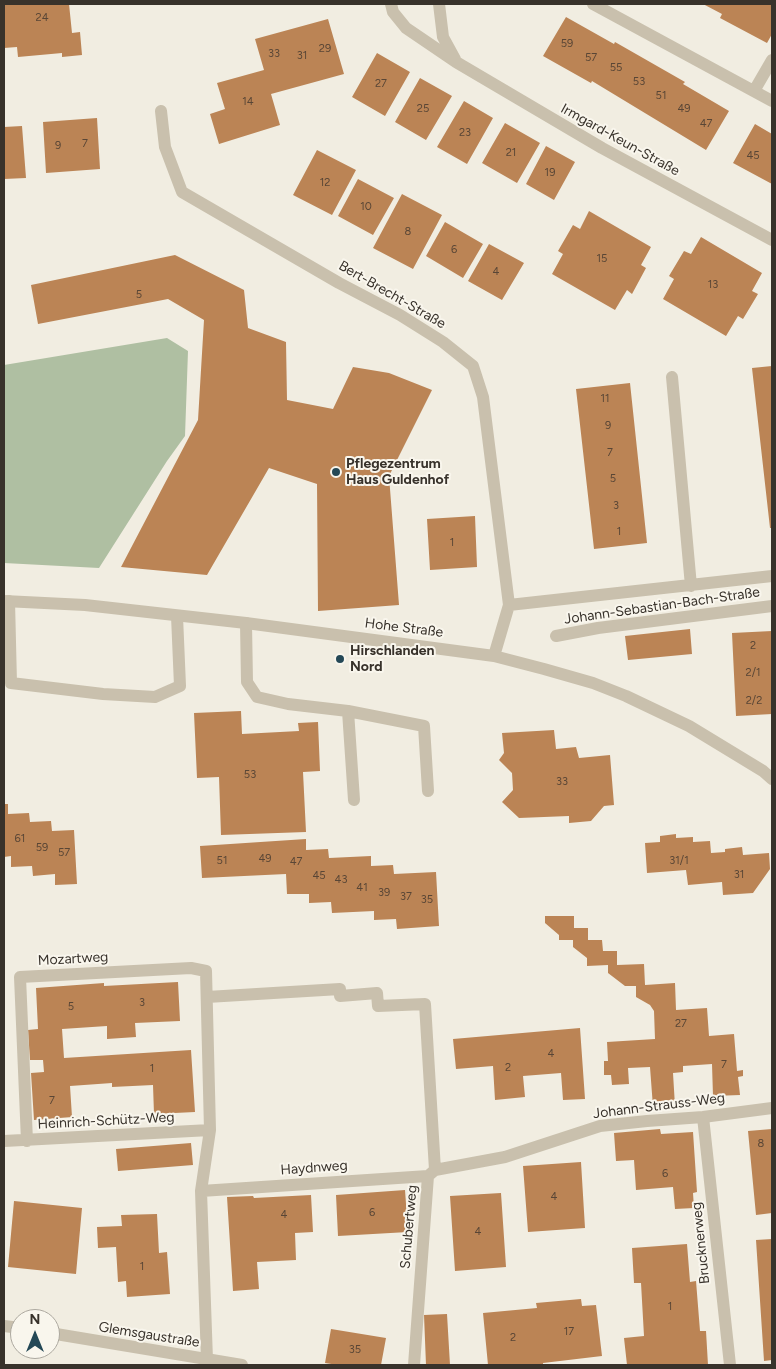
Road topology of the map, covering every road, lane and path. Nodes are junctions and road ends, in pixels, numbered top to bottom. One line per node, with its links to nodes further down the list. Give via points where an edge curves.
1 (391, 4): 5 (street, Irmgard-Keun-Straße, via 393,12 406,28)
2 (439, 4): 5 (street, via 443,37)
3 (593, 4): 6 (street)
4 (772, 60): 6 (street)
5 (456, 62): 9 (street, Irmgard-Keun-Straße, via 602,148)
6 (754, 91): 7 (street)
7 (772, 101)
8 (161, 111): 14 (street, Bert-Brecht-Straße, via 165,147 182,192 400,315 473,366 483,397)
9 (772, 240)
10 (672, 377): 12 (street, Johann-Sebastian-Bach-Straße)
11 (772, 576): 12 (street, Johann-Sebastian-Bach-Straße)
12 (691, 586): 14 (street, Johann-Sebastian-Bach-Straße)
13 (6, 601): 16 (street, Hohe Straße, via 85,605); 16 (street, via 11,683 103,694 155,697 180,686)
14 (509, 605): 19 (street)
15 (772, 606): 18 (street, Johann-Sebastian-Bach-Straße)
16 (177, 616): 17 (street, Hohe Straße)
17 (246, 623): 19 (street, Hohe Straße); 20 (street, via 246,682 258,697)
18 (556, 636)
19 (494, 656): 21 (street, Hohe Straße, via 626,696 689,726 763,771)
20 (348, 711): 22 (street, via 424,726); 23 (street)
21 (772, 780)
22 (428, 791)
23 (354, 800)
24 (207, 997): 27 (street, Mozartweg); 28 (street, Mozartweg, via 206,971 191,968 20,977); 30 (street, Schubertweg, via 340,989 340,996 377,993 378,1006 425,1004)
25 (772, 1108): 26 (street, Johann-Strauss-Weg)
26 (703, 1117): 30 (street, Johann-Strauss-Weg, via 600,1126 504,1157); 36 (street, Brucknerweg)
27 (210, 1130): 28 (street, Heinrich-Schütz-Weg); 31 (street, Mozartweg)
28 (27, 1141): 29 (street, Heinrich-Schütz-Weg)
29 (4, 1142)
30 (432, 1173): 31 (street, Haydnweg); 35 (street, Schubertweg)
31 (201, 1190): 33 (street, Mozartweg)
32 (60, 1335): 33 (street, Glemsgaustraße)
33 (208, 1360): 34 (street, Glemsgaustraße)
34 (242, 1365)
35 (414, 1365)
36 (730, 1365)

